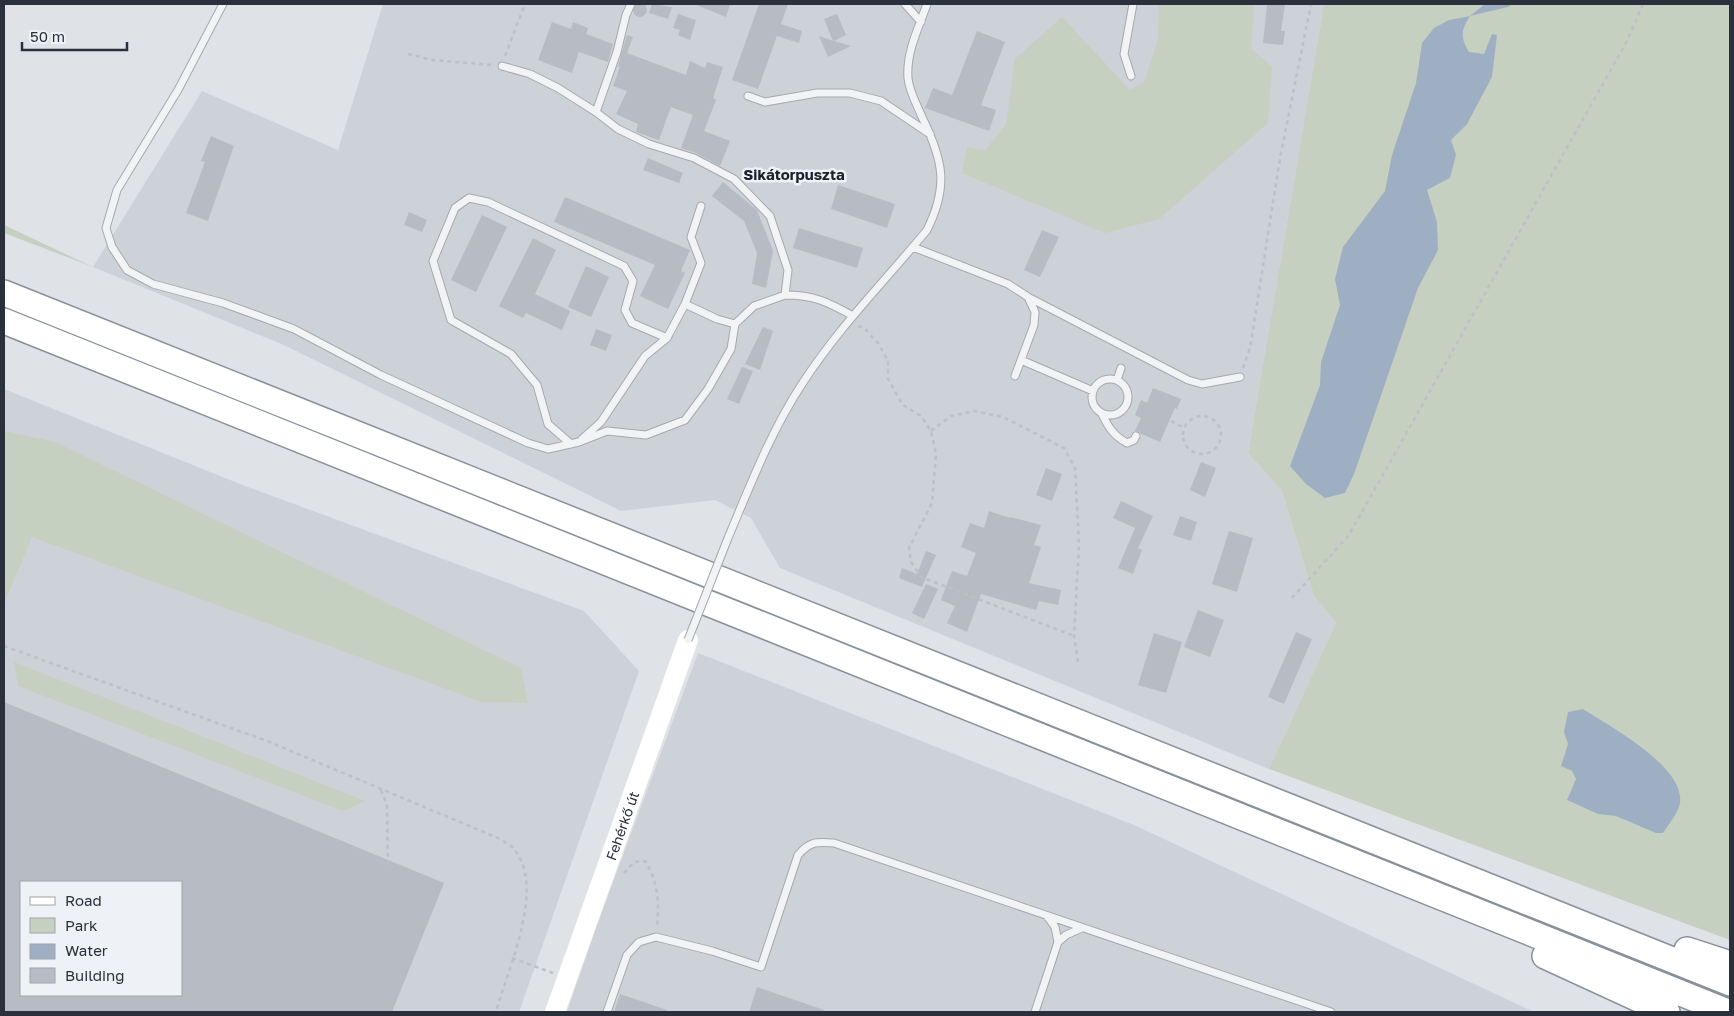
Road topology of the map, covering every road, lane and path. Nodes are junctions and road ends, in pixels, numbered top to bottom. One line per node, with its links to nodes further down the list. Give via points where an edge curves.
1 (223, 4): 38 (lane, via 178,90 117,190 106,228 112,247 127,270 153,284 223,303 294,329 382,376 528,443 548,449)
2 (525, 4): 11 (path)
3 (631, 4): 14 (lane)
4 (905, 4): 9 (lane)
5 (927, 4): 9 (lane)
6 (1133, 4): 12 (lane, via 1124,54)
7 (1311, 4): 30 (path, via 1280,158 1250,348)
8 (1643, 4): 39 (path, via 1627,41 1349,535)
9 (921, 22): 15 (lane, via 908,58 908,79)
10 (408, 54): 11 (path, via 433,60)
11 (502, 66): 14 (lane, via 530,74)
12 (1131, 76)
13 (748, 96): 15 (lane, via 765,102 817,93 850,93 881,101)
14 (596, 112): 19 (lane, via 618,129 649,144 694,158 734,179 753,196 770,216 777,236 788,270)
15 (930, 135): 17 (lane, via 941,169 942,190 927,230)
16 (701, 206): 21 (lane, via 691,238 701,262)
17 (913, 247): 20 (lane, via 1008,284); 22 (lane)
18 (4, 292): 48 (highway)
19 (786, 296): 22 (lane, via 808,295); 25 (lane, via 754,306)
20 (1028, 297): 27 (lane, via 1035,312 1034,325); 30 (lane, via 1188,380 1202,384)
21 (685, 304): 25 (lane); 26 (lane)
22 (853, 316): 24 (lane)
23 (4, 322): 47 (highway)
24 (847, 323): 36 (path, via 864,328 878,343 888,361 888,379 903,405 921,416); 41 (lane, bridge, via 813,367 764,452)
25 (736, 324): 38 (lane, via 730,349 686,420 646,435 607,431)
26 (667, 338): 38 (lane, via 645,356 601,422); 38 (lane, via 632,324 625,310 633,281 624,266 488,202 469,198 455,208 433,262 451,320 511,354 537,385 548,424)
27 (1021, 360): 29 (lane); 32 (lane)
28 (1122, 368): 31 (lane)
29 (1015, 376)
30 (1240, 377)
31 (1117, 380): 32 (lane, via 1102,380); 33 (lane, via 1128,391 1128,402 1122,411 1113,415)
32 (1092, 390): 33 (lane, via 1094,407)
33 (1102, 414): 37 (lane, via 1119,438 1127,443)
34 (1171, 421): 35 (path)
35 (1184, 427): 35 (path, via 1182,436 1190,451 1207,454 1220,442 1219,425 1205,415 1196,416)
36 (931, 431): 40 (path, via 936,454 932,503 910,548 911,562 921,577); 40 (path, via 951,416 974,412 1003,417 1064,448 1075,468 1079,545)
37 (1136, 436)
38 (575, 443)
39 (1292, 598)
40 (1074, 636): 43 (path)
41 (688, 640): 55 (street, Fehérkő út)
42 (4, 646): 44 (path, via 266,741)
43 (1078, 662)
44 (380, 788): 45 (path, via 387,805); 53 (path, via 511,846 521,860 527,878 522,925)
45 (388, 869)
46 (620, 882): 51 (path, via 634,862 645,861 655,879 659,903)
47 (1419, 890): 63 (highway, via 1485,929); 64 (highway)
48 (1534, 904): 54 (highway); 56 (highway)
49 (1047, 916): 50 (lane); 51 (lane, via 834,843 819,842 806,845 798,855 761,967); 52 (lane, via 1055,927)
50 (1082, 928): 52 (lane, via 1066,934); 57 (lane)
51 (656, 937): 60 (lane, via 639,942 627,955)
52 (1058, 942): 61 (lane)
53 (512, 958): 55 (path, via 548,970); 58 (path)
54 (1730, 964)
55 (566, 983): 59 (street, Fehérkő út)
56 (1730, 984)
57 (1318, 1010): 62 (lane)
58 (496, 1012)
59 (555, 1012)
60 (607, 1012)
61 (1035, 1012)
62 (1331, 1012)
63 (1667, 1012)
64 (1728, 1012)

